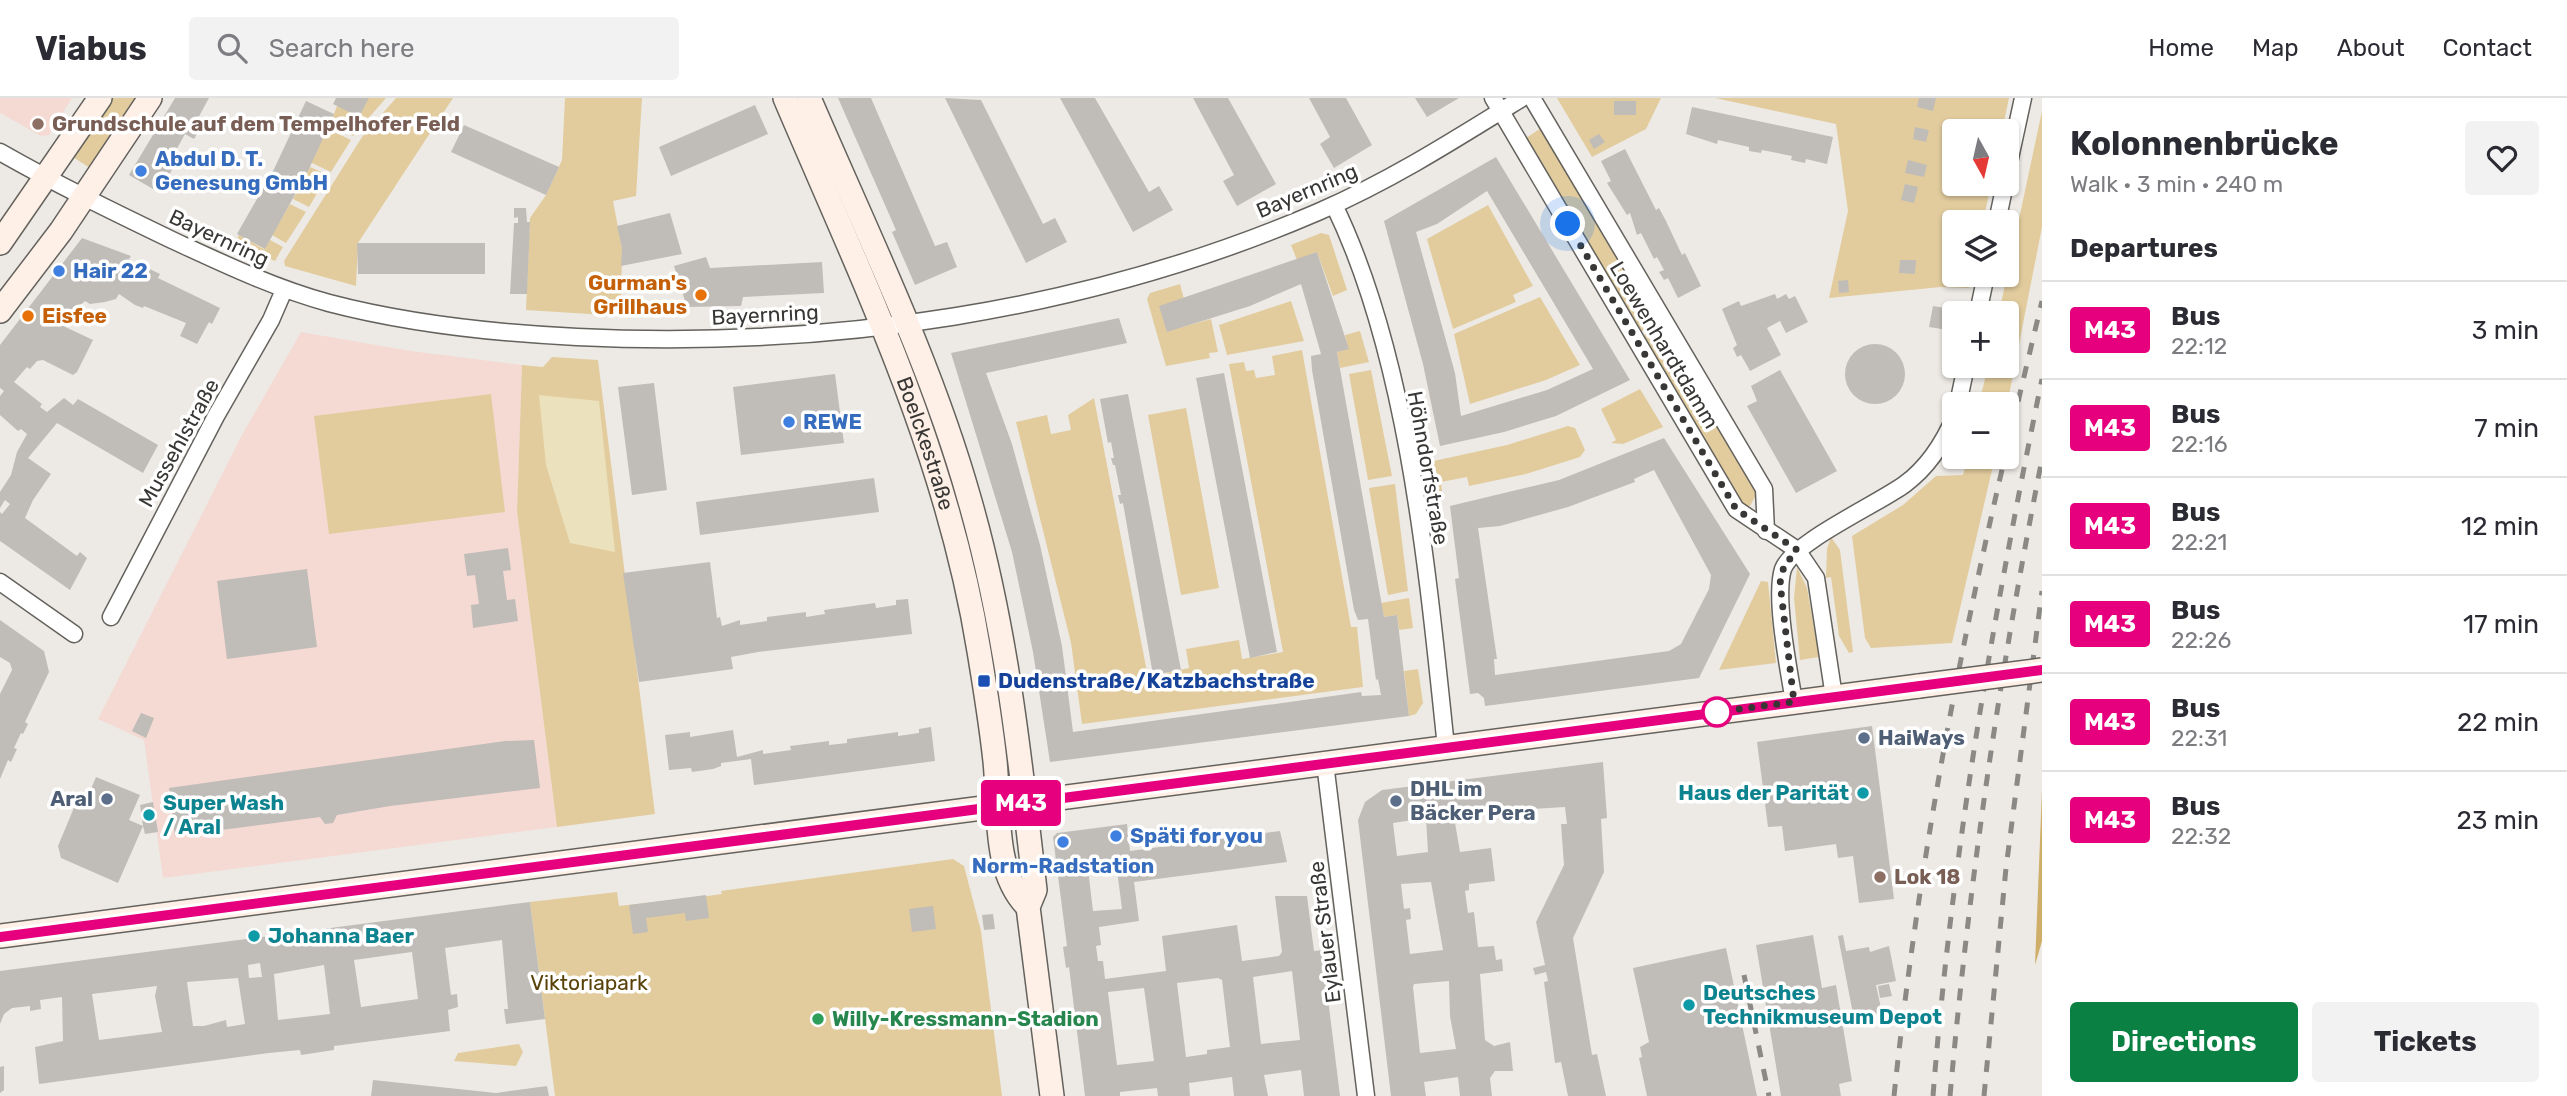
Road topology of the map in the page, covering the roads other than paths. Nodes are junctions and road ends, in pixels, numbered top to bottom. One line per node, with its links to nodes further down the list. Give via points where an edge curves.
1 (100, 98): 11 (main road)
2 (150, 98): 12 (main road)
3 (785, 98): 18 (main road, Boelckestraße)
4 (809, 98): 17 (main road, Boelckestraße)
5 (1522, 98): 8 (street, Bayernring)
6 (1532, 98): 20 (street, Loewenhardtdamm, via 1764,489)
7 (2023, 98): 9 (street)
8 (1497, 105): 13 (street, Bayernring, via 1421,160); 20 (street, Loewenhardtdamm, via 1736,509)
9 (2018, 119)
10 (0, 152): 11 (street, Bayernring)
11 (47, 178): 12 (street, Bayernring); 14 (main road)
12 (85, 197): 15 (street, Bayernring); 16 (main road)
13 (1334, 205): 17 (street, Bayernring, via 1238,243 1129,277 1028,302); 30 (street, Höhndorfstraße, via 1365,286 1399,414 1415,500)
14 (0, 243)
15 (284, 290): 18 (street, Bayernring, via 413,320 540,335 722,339); 23 (street, Mussehlstraße)
16 (0, 311)
17 (905, 322): 18 (street, Bayernring); 24 (main road, Boelckestraße, via 969,496)
18 (882, 325): 26 (main road, Boelckestraße, via 943,488 963,559)
19 (1942, 441): 21 (street, via 1914,476)
20 (1766, 531): 21 (street, Loewenhardtdamm)
21 (1797, 550): 28 (street, Loewenhardtdamm, via 1816,579); 29 (street, via 1784,566 1780,583)
22 (0, 582): 25 (street)
23 (111, 617)
24 (1001, 631): 26 (main road); 32 (main road, Boelckestraße)
25 (74, 634)
26 (976, 636): 33 (main road, Boelckestraße)
27 (2042, 670): 28 (main road, bridge)
28 (1833, 697): 29 (main road)
29 (1794, 702): 30 (main road)
30 (1446, 747): 31 (main road)
31 (1325, 763): 32 (main road); 37 (street, Eylauer Straße)
32 (1025, 802): 33 (main road); 34 (main road, Boelckestraße, via 1035,890)
33 (999, 806): 34 (main road, Boelckestraße, via 1002,850 1016,894); 35 (main road)
34 (1028, 907): 36 (main road)
35 (0, 936)
36 (1052, 1096)
37 (1366, 1096)

